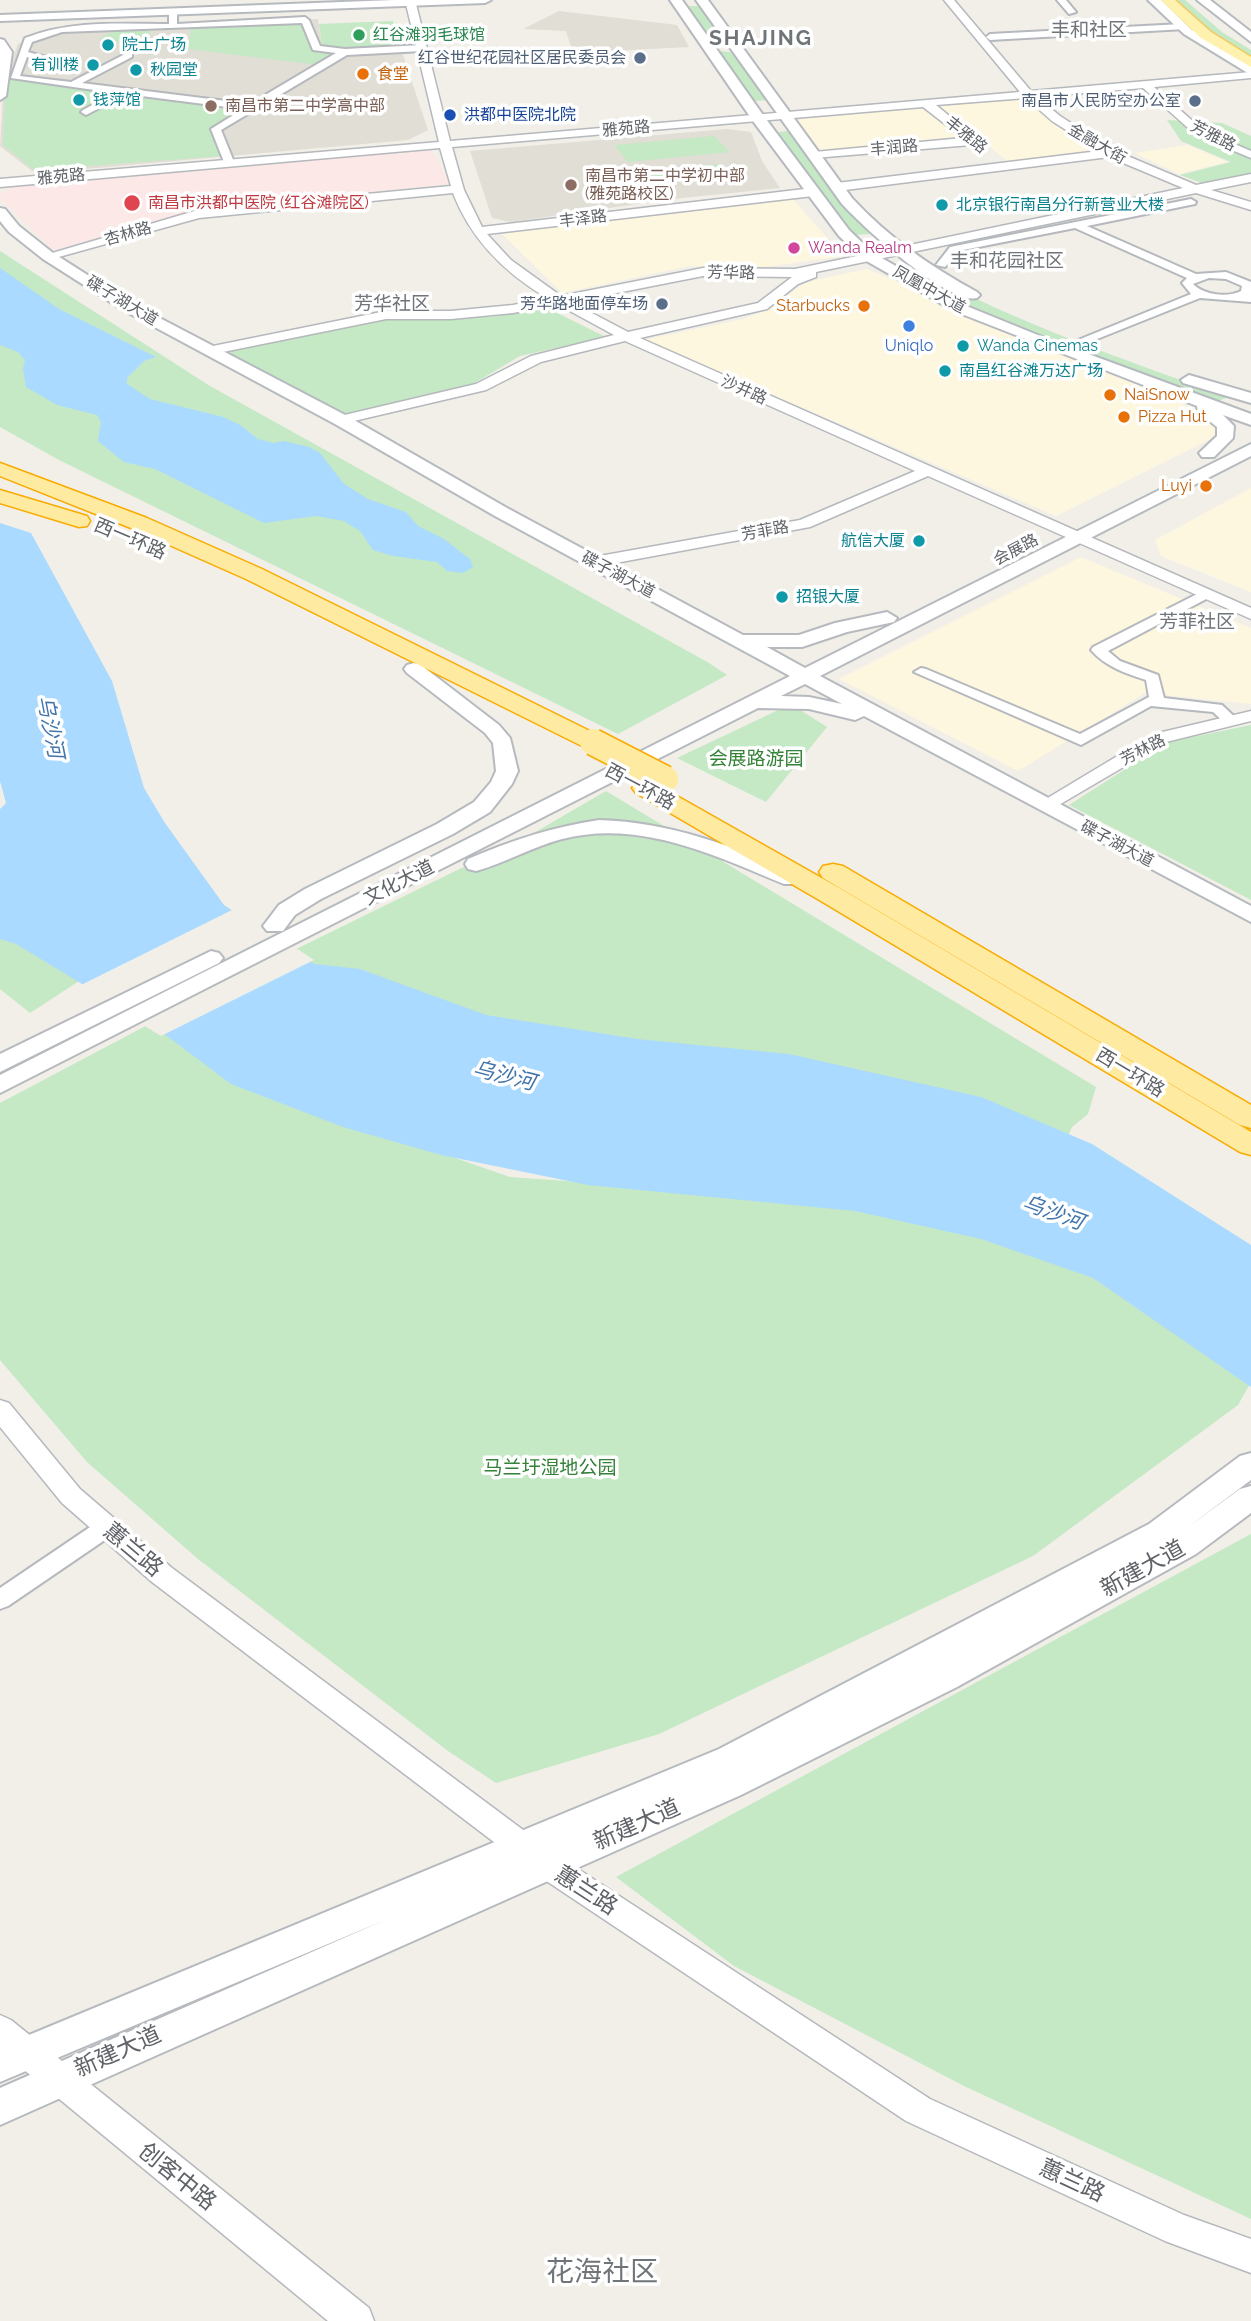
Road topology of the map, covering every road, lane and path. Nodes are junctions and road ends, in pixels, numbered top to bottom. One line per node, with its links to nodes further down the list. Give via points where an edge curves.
1 (485, 0): 7 (main road)
2 (949, 0): 32 (street, 金融大街)
3 (958, 0): 18 (street, 金融大街)
4 (1061, 0): 14 (street)
5 (1154, 0): 17 (main road)
6 (1191, 0): 12 (main road)
7 (412, 1): 13 (main road); 15 (main road); 22 (street, 沙井路)
8 (660, 1): 10 (main road)
9 (705, 1): 37 (main road, 凤凰中大道)
10 (678, 3): 38 (main road, 凤凰中大道)
11 (1171, 5): 12 (main road); 27 (main road)
12 (1203, 6): 19 (main road); 21 (main road)
13 (173, 12): 15 (main road); 16 (street)
14 (1072, 12)
15 (0, 16)
16 (173, 27): 23 (street, via 305,20 316,48); 24 (street, via 70,28 28,40)
17 (1182, 27): 18 (street); 27 (main road)
18 (990, 37): 32 (street, 金融大街)
19 (1251, 38)
20 (0, 43): 33 (main road, via 6,52)
21 (1251, 47)
22 (422, 48): 23 (street); 40 (street, 沙井路)
23 (345, 52): 35 (street)
24 (23, 54): 26 (street); 29 (street, via 15,78)
25 (129, 55): 29 (street)
26 (42, 57)
27 (1249, 71): 28 (main road)
28 (1222, 78): 30 (street, 雅苑路)
29 (72, 85): 31 (street)
30 (1146, 85): 32 (street, 雅苑路); 44 (street, 芳雅路, via 1200,134)
31 (123, 92): 35 (street); 36 (street)
32 (1035, 95): 34 (street, 雅苑路); 42 (street, 金融大街, via 1062,124)
33 (0, 96)
34 (927, 104): 37 (street, 雅苑路); 39 (street, 丰雅路)
35 (252, 107): 46 (street, via 216,129)
36 (86, 112)
37 (786, 116): 38 (street, 雅苑路); 43 (main road, 凤凰中大道)
38 (758, 118): 40 (street, 雅苑路); 52 (main road, 凤凰中大道)
39 (974, 141): 41 (street, 丰雅路); 43 (street, 丰润路)
40 (445, 144): 46 (street, 雅苑路); 51 (street, 沙井路)
41 (984, 149)
42 (1115, 152): 47 (street); 53 (street, 金融大街, via 1147,171)
43 (814, 155): 50 (main road, 凤凰中大道)
44 (1251, 155)
45 (994, 158): 47 (street, 丰雅路)
46 (229, 162): 49 (street, 雅苑路)
47 (1005, 166): 50 (street)
48 (1251, 180): 53 (street, 芳华路)
49 (0, 183)
50 (837, 187): 59 (main road, 凤凰中大道)
51 (458, 189): 58 (street, 沙井路); 62 (street, 杏林路, via 198,214)
52 (813, 192): 58 (street, 丰泽路); 60 (main road, 凤凰中大道)
53 (1202, 192): 54 (street, 金融大街); 56 (street, 芳华路); 61 (street, 芳华路)
54 (1251, 204)
55 (0, 212): 62 (main road, 碟子湖大道)
56 (1071, 223): 61 (street, 芳华路); 65 (street, via 954,249); 68 (street)
57 (0, 226): 102 (main road, 碟子湖大道, via 49,267 124,316)
58 (478, 231): 72 (street, 沙井路)
59 (878, 235): 60 (main road); 61 (main road, 凤凰中大道)
60 (849, 237): 63 (main road, 凤凰中大道)
61 (900, 253): 63 (street, 芳华路); 64 (main road, 凤凰中大道)
62 (48, 256): 77 (main road, 碟子湖大道)
63 (873, 259): 66 (main road, 凤凰中大道); 72 (street, 芳华路, via 795,272 680,275); 75 (street, 芳华路, via 807,275 747,311)
64 (918, 264): 66 (main road); 73 (main road, 凤凰中大道)
65 (942, 265)
66 (892, 271): 79 (main road, 凤凰中大道, via 959,308)
67 (1251, 272): 69 (street)
68 (1195, 277): 69 (street); 70 (street, via 1186,284)
69 (1236, 278): 71 (street, via 1249,289)
70 (1199, 294): 71 (street); 76 (street)
71 (1245, 297)
72 (556, 300): 75 (street, 沙井路); 77 (street, 芳华路, via 480,313 386,315)
73 (985, 302)
74 (1005, 310): 76 (main road)
75 (627, 337): 81 (street, 芳华路, via 536,359 481,387); 88 (street, 沙井路)
76 (1082, 342): 78 (main road)
77 (208, 351): 81 (main road, 碟子湖大道)
78 (1137, 361)
79 (1179, 382): 80 (main road); 82 (main road, 凤凰中大道); 85 (main road, via 1226,426 1225,438)
80 (1251, 400)
81 (341, 420): 95 (main road, 碟子湖大道)
82 (1251, 420)
83 (1251, 432): 85 (main road, 会展路)
84 (1248, 452): 94 (main road, 会展路)
85 (1208, 453): 93 (main road, 会展路)
86 (0, 455): 90 (highway)
87 (0, 469): 90 (highway, 西一环路)
88 (927, 471): 93 (street, 沙井路); 95 (street, 芳菲路, via 804,524)
89 (0, 485): 92 (highway, 西一环路)
90 (65, 495): 92 (highway, 西一环路)
91 (0, 496): 92 (highway)
92 (124, 527): 100 (highway, 西一环路); 116 (highway, 西一环路, bridge, via 435,660 665,779 880,899)
93 (1057, 529): 94 (street, 沙井路); 98 (main road, 会展路)
94 (1078, 538): 96 (street, 沙井路); 102 (main road, 会展路)
95 (594, 562): 99 (main road, 碟子湖大道)
96 (1205, 594): 97 (street, 沙井路); 103 (street, via 1098,650 1115,664 1153,678)
97 (1251, 614)
98 (887, 618): 99 (main road, via 780,643); 102 (main road, 会展路)
99 (722, 632): 102 (main road, 碟子湖大道)
100 (414, 669): 109 (highway, 西一环路, via 645,788); 112 (main road, via 503,742 507,771 501,784 482,807 445,830 286,910)
101 (920, 672): 103 (street, via 1081,740 1148,701)
102 (794, 674): 104 (main road, 文化大道); 106 (main road, 碟子湖大道); 108 (main road, 碟子湖大道); 112 (main road, 文化大道)
103 (1157, 701): 107 (street, via 1217,708)
104 (738, 711): 106 (main road, via 789,701 833,707); 112 (main road, 文化大道)
105 (1251, 716): 107 (street, 芳林路)
106 (870, 719): 111 (main road, 碟子湖大道)
107 (1231, 721): 108 (street, 芳林路, via 1160,738)
108 (1045, 805): 110 (main road, 碟子湖大道)
109 (831, 895): 112 (main road, via 716,846 666,831 593,827 541,835 503,850 371,916 332,929); 117 (highway, 西一环路)
110 (1251, 915)
111 (1251, 926)
112 (284, 932): 113 (main road, 文化大道)
113 (110, 1019): 114 (main road, 文化大道); 115 (main road, 文化大道)
114 (0, 1064)
115 (0, 1085)
116 (1251, 1118)
117 (1251, 1145)
118 (0, 1409): 121 (street, 蕙兰路, via 71,1496)
119 (1251, 1464): 123 (main road, 新建大道, via 1160,1532 731,1759)
120 (1251, 1497): 123 (main road, 新建大道, via 1185,1546 945,1678 729,1784)
121 (107, 1527): 122 (street); 123 (street, 蕙兰路, via 299,1680)
122 (0, 1600)
123 (535, 1855): 125 (main road, 新建大道); 126 (main road, 新建大道); 128 (street, 蕙兰路, via 918,2110 1177,2230)
124 (0, 2031): 125 (street, 创客中路)
125 (13, 2059): 126 (street, 创客中路)
126 (57, 2079): 127 (main road, 新建大道); 129 (street, 创客中路)
127 (0, 2107)
128 (1251, 2256)
129 (356, 2321)

